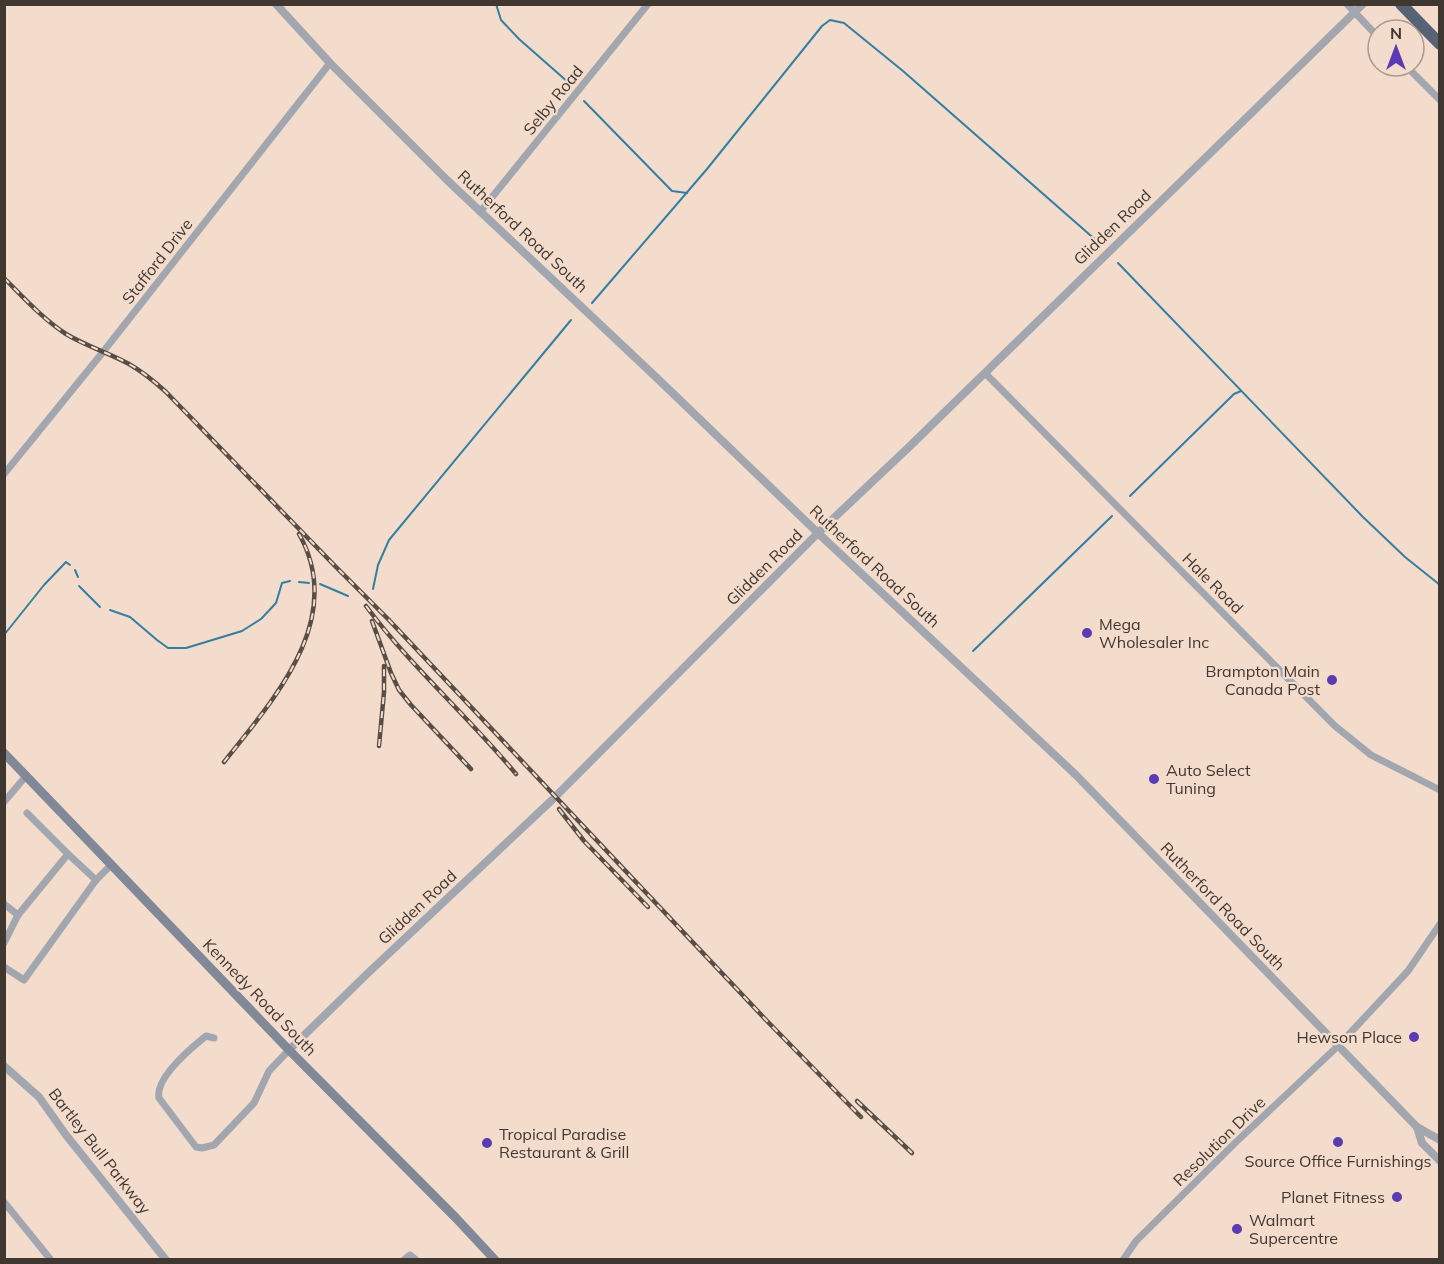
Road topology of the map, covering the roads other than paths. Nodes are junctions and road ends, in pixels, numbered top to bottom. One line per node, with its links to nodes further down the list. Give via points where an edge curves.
1 (276, 4): 9 (street, Rutherford Road South)
2 (648, 4): 12 (street, Selby Road)
3 (1347, 4): 6 (street)
4 (1363, 4): 6 (street, Glidden Road)
5 (1401, 4): 8 (highway)
6 (1355, 13): 7 (street); 13 (street, Glidden Road)
7 (1366, 24)
8 (1440, 44)
9 (330, 63): 12 (street, Rutherford Road South); 14 (street, Stafford Drive)
10 (1418, 78): 11 (street)
11 (1440, 100)
12 (480, 212): 15 (street, Rutherford Road South)
13 (985, 373): 15 (street, Glidden Road); 18 (street, Hale Road, via 1335,726 1371,755)
14 (4, 474)
15 (818, 534): 30 (street, Rutherford Road South, via 1076,775); 31 (street, Glidden Road, via 552,800)
16 (4, 753): 17 (main road, Kennedy Road South)
17 (26, 776): 19 (street); 22 (main road, Kennedy Road South)
18 (1440, 790)
19 (4, 802)
20 (27, 813): 21 (street)
21 (68, 854): 23 (street); 25 (street)
22 (111, 865): 23 (street); 31 (main road, Kennedy Road South)
23 (96, 880): 28 (street, via 24,980)
24 (4, 904): 25 (street)
25 (18, 915): 27 (street)
26 (1440, 924): 30 (street, Resolution Drive, via 1408,971)
27 (4, 943)
28 (4, 968)
29 (214, 1038): 31 (street, via 206,1036 188,1050 161,1082 158,1094 196,1146 202,1148 214,1145 254,1103 268,1071)
30 (1338, 1046): 33 (street, Rutherford Road South); 42 (street, Resolution Drive, via 1136,1241)
31 (290, 1050): 41 (main road, Kennedy Road South)
32 (4, 1066): 38 (street, Bartley Bull Parkway, via 39,1097)
33 (1417, 1127): 34 (street); 35 (street, Rutherford Road South, via 1422,1143)
34 (1440, 1140)
35 (1440, 1161)
36 (4, 1202): 37 (street)
37 (51, 1260)
38 (166, 1260)
39 (404, 1260): 40 (street, via 410,1255)
40 (416, 1260)
41 (495, 1260)
42 (1123, 1260)

